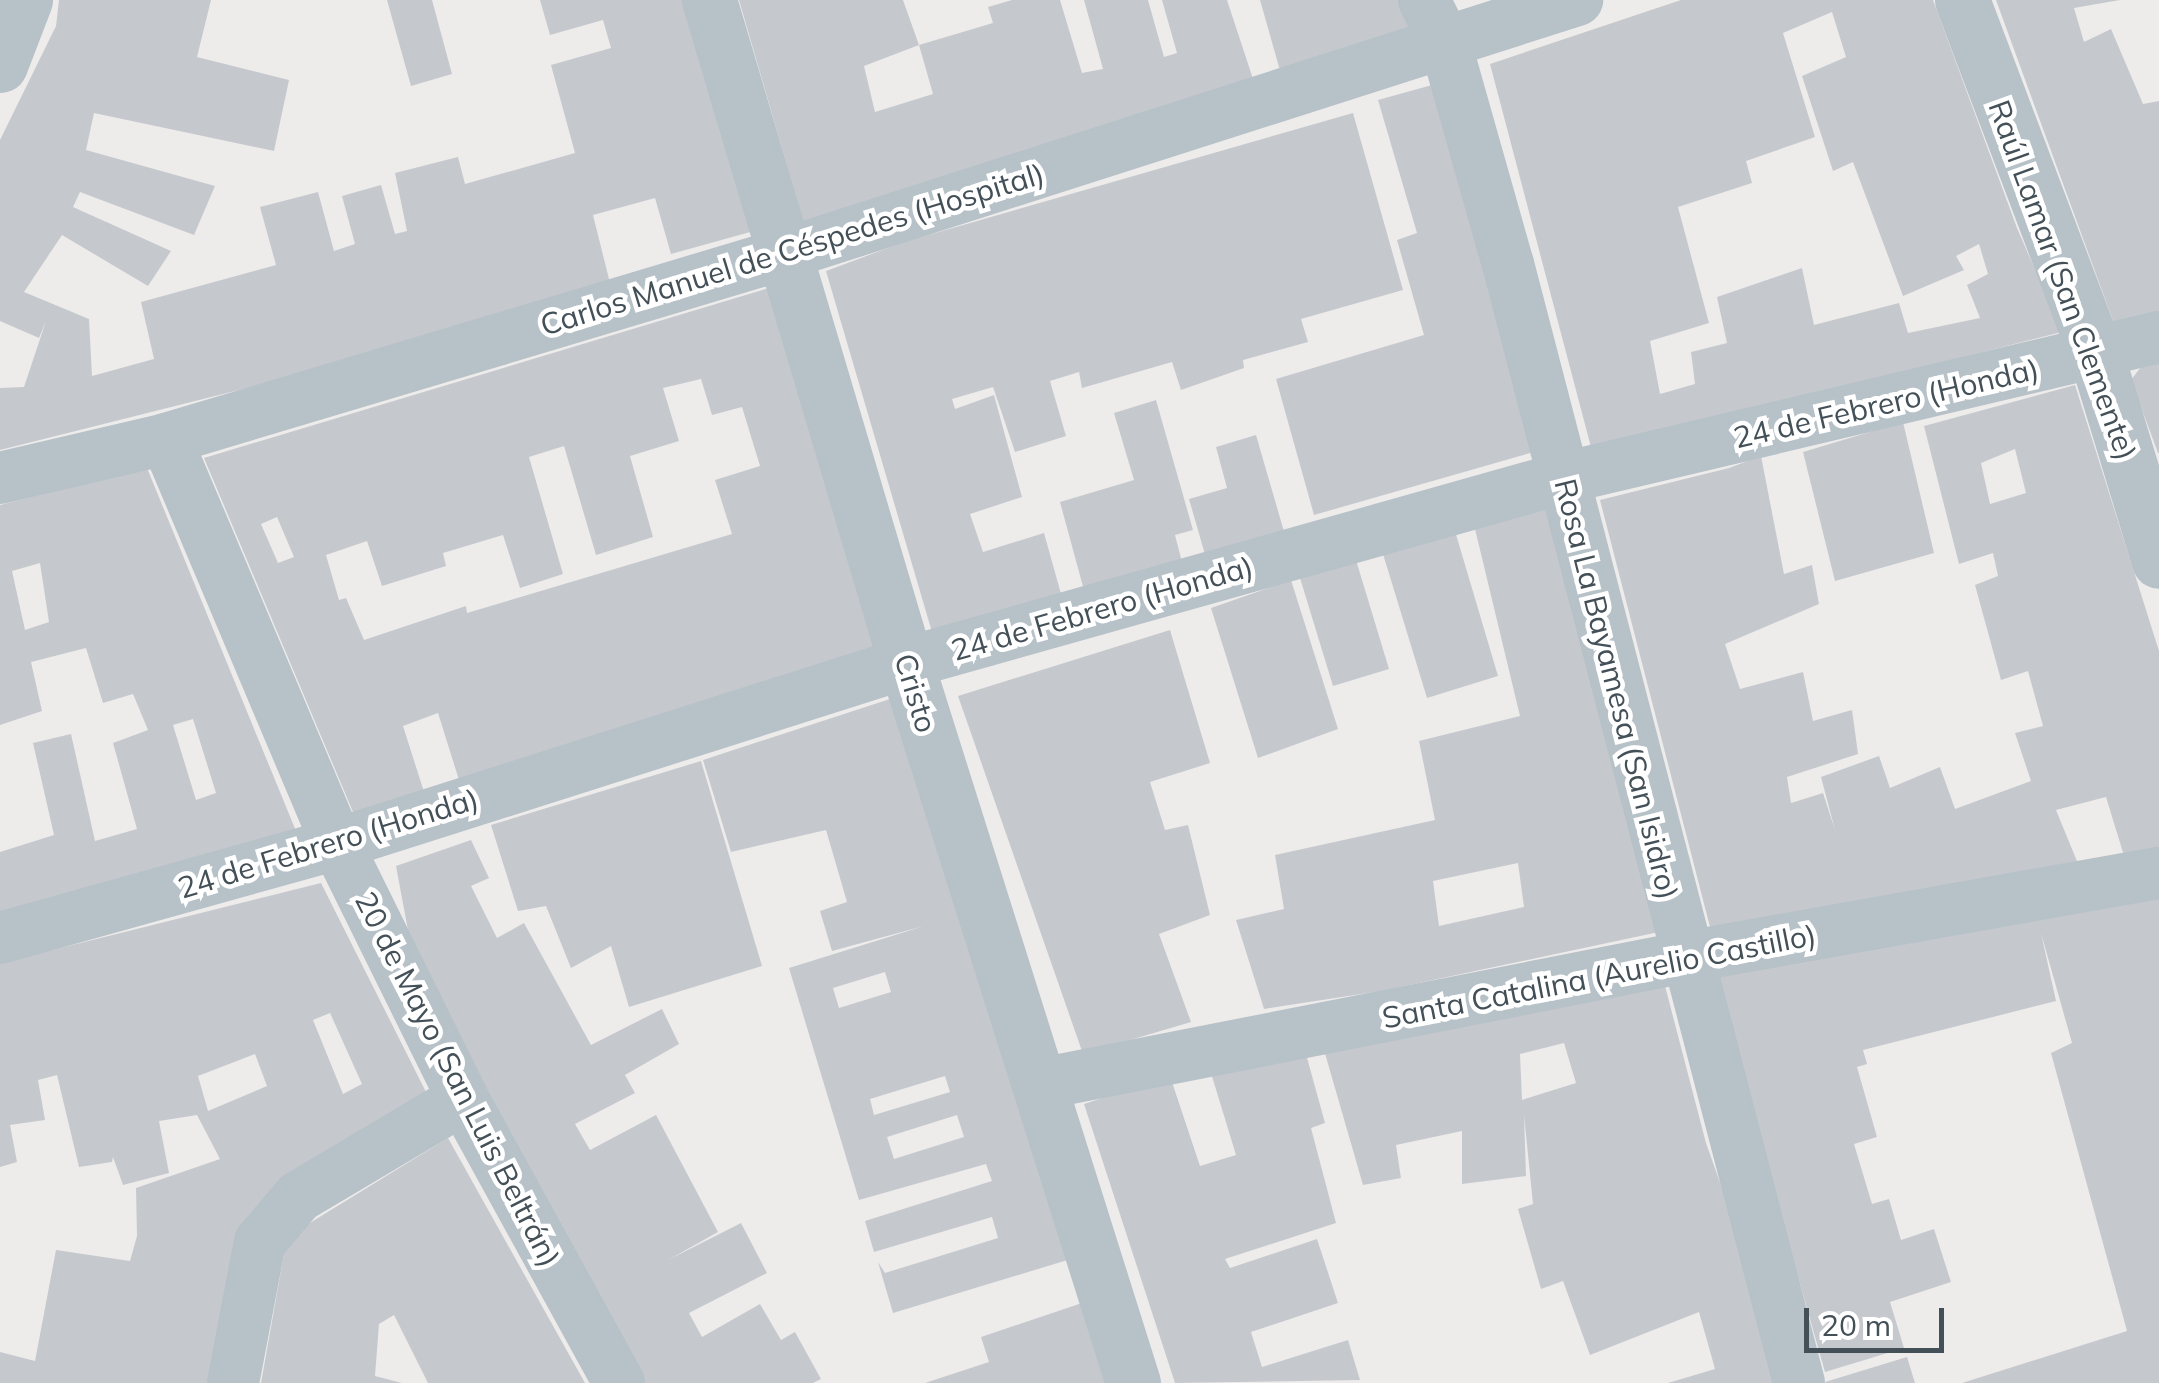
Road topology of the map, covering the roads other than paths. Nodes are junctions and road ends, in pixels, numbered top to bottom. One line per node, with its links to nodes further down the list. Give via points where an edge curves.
1 (25, 0): 6 (street)
2 (709, 0): 7 (street, Cristo)
3 (1578, 0): 5 (street, Carlos Manuel de Céspedes (Hospital))
4 (1962, 0): 9 (street, Raúl Lamar (San Clemente))
5 (1434, 21): 7 (street, Carlos Manuel de Céspedes (Hospital)); 12 (street, Rosa La Bayamesa (San Isidro))
6 (0, 65)
7 (784, 254): 10 (street, Carlos Manuel de Céspedes (Hospital)); 14 (street, Cristo)
8 (2159, 336): 9 (street, 24 de Febrero (Honda))
9 (2096, 354): 12 (street, 24 de Febrero (Honda)); 13 (street, Raúl Lamar (San Clemente))
10 (166, 439): 11 (street, Carlos Manuel de Céspedes (Hospital)); 15 (street, 20 de Mayo (San Luis Beltrán))
11 (0, 478)
12 (1563, 478): 14 (street, 24 de Febrero (Honda)); 18 (street, Rosa La Bayamesa (San Isidro))
13 (2159, 562)
14 (906, 663): 15 (street, 24 de Febrero (Honda)); 19 (street, Cristo)
15 (337, 844): 17 (street, 24 de Febrero (Honda)); 20 (street, 20 de Mayo (San Luis Beltrán))
16 (2159, 873): 18 (street, Santa Catalina (Aurelio Castillo))
17 (0, 938)
18 (1686, 957): 19 (street, Santa Catalina (Aurelio Castillo)); 24 (street, Rosa La Bayamesa (San Isidro))
19 (1040, 1084): 23 (street, Cristo)
20 (463, 1099): 21 (street, via 298,1197 260,1242); 22 (street, 20 de Mayo (San Luis Beltrán))
21 (232, 1383)
22 (619, 1383)
23 (1133, 1383)
24 (1798, 1383)

